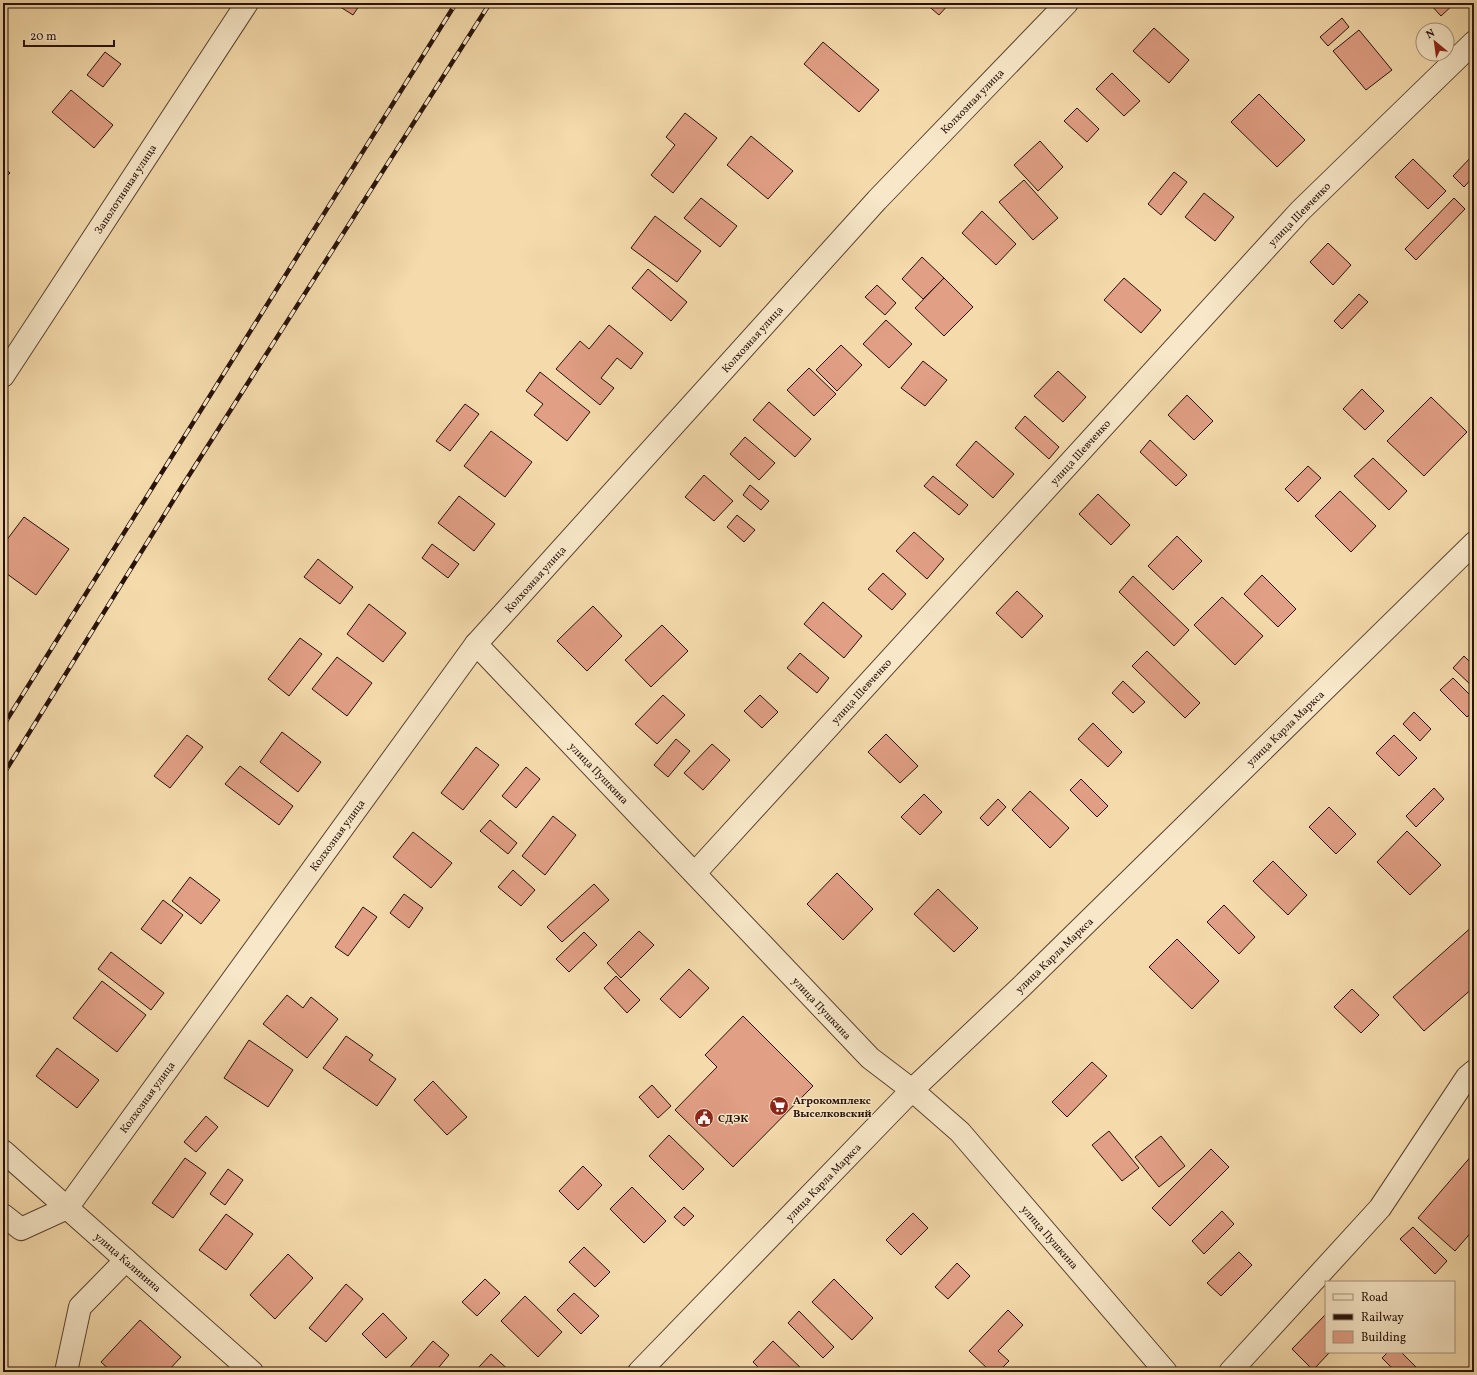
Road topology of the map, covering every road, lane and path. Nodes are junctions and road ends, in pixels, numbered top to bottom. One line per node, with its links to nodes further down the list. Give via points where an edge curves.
1 (246, 3): 4 (street, Заполотняная улица)
2 (1067, 3): 6 (street, Колхозная улица, via 877,200)
3 (1474, 42): 7 (street, улица Шевченко, via 1300,211)
4 (3, 376)
5 (1474, 543): 9 (street, улица Карла Маркса, via 1021,987)
6 (476, 644): 7 (street, улица Пушкина); 11 (street, Колхозная улица)
7 (695, 873): 9 (street, улица Пушкина, via 870,1058)
8 (1474, 1071): 18 (street, via 1467,1077 1380,1208)
9 (912, 1090): 16 (street, улица Карла Маркса); 17 (street, улица Пушкина, via 960,1132)
10 (3, 1151): 11 (street, улица Калинина)
11 (67, 1208): 12 (street, via 21,1229); 13 (street, улица Калинина)
12 (3, 1215)
13 (126, 1260): 14 (street, via 80,1307); 15 (street, улица Калинина)
14 (66, 1372)
15 (252, 1372)
16 (639, 1372)
17 (1166, 1372)
18 (1230, 1372)

